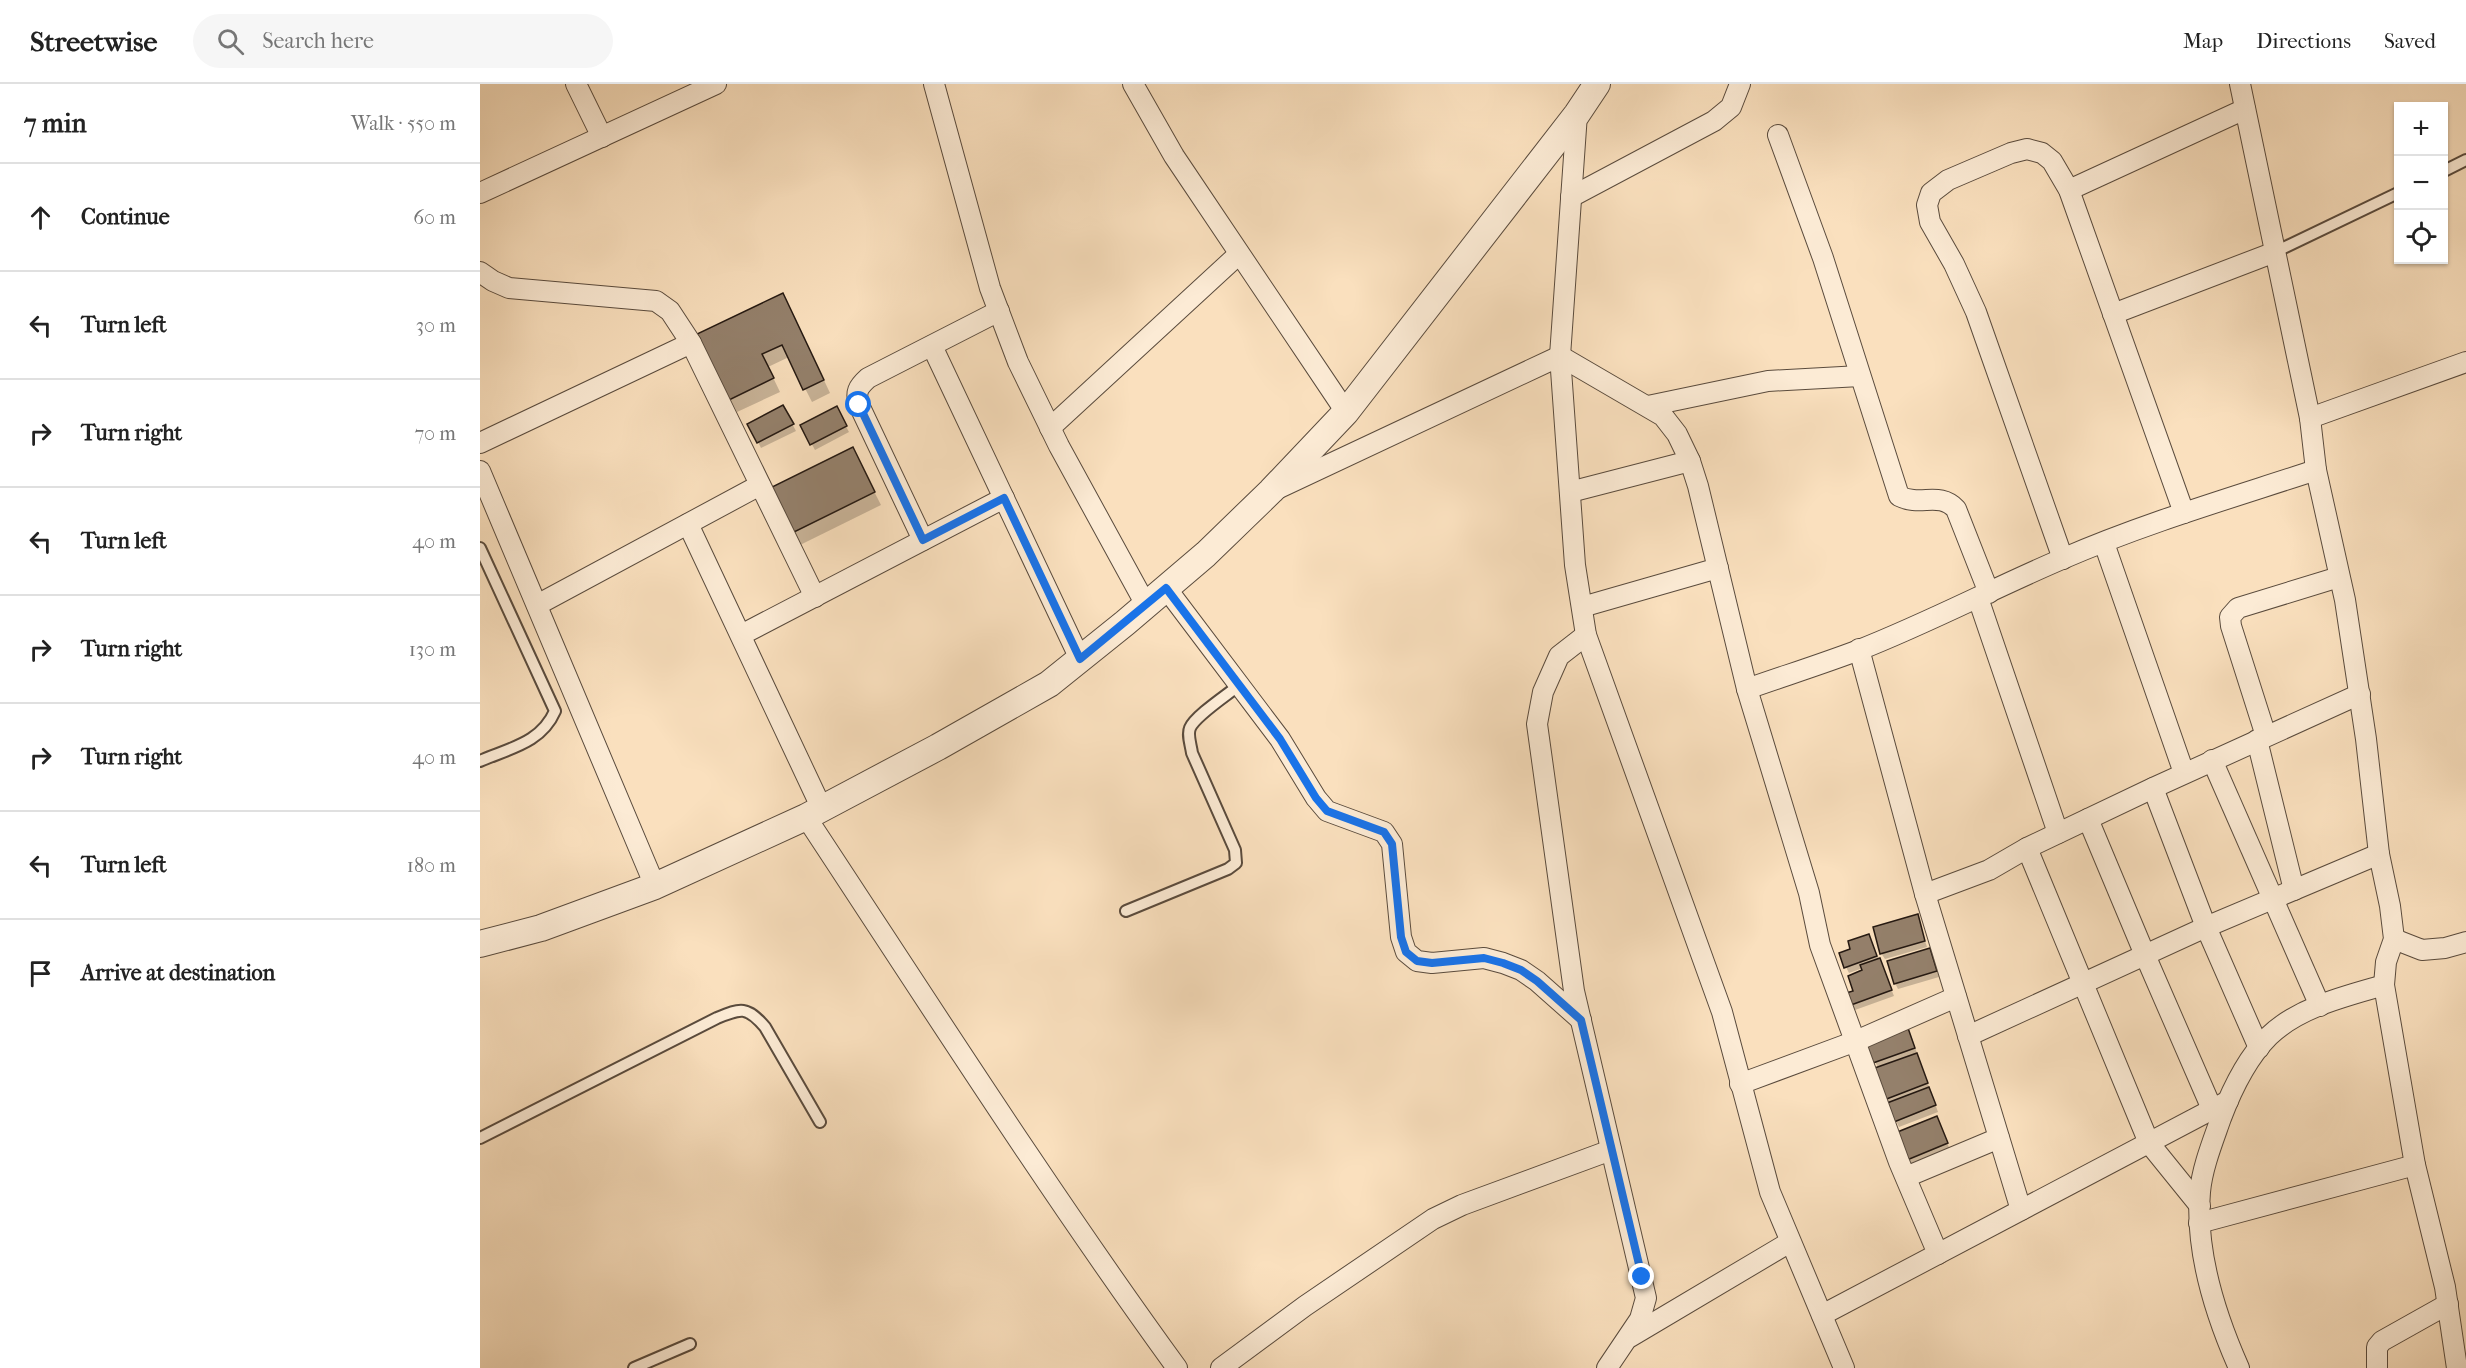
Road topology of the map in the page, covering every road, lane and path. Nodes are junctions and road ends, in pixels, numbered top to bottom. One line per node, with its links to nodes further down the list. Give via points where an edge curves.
1 (576, 84): 11 (street)
2 (715, 84): 11 (street)
3 (934, 84): 21 (street)
4 (1133, 84): 19 (street, via 1174,156)
5 (1597, 84): 9 (street)
6 (1740, 84): 17 (street, via 1731,106 1714,121)
7 (2240, 84): 8 (street)
8 (2245, 109): 14 (street); 18 (street)
9 (1577, 114): 17 (street); 30 (street)
10 (1778, 135): 27 (street)
11 (602, 137): 15 (street)
12 (2466, 160): 13 (lane)
13 (2448, 169)
14 (2069, 190): 22 (street); 46 (street, via 2052,160 2027,149 1948,180 1931,193 1927,206 1930,222 1976,312)
15 (480, 193)
16 (2394, 195): 18 (lane)
17 (1571, 197): 25 (street)
18 (2275, 252): 22 (street); 31 (street)
19 (1239, 254): 30 (street); 32 (street)
20 (480, 272): 23 (street, via 509,288 656,301 670,311)
21 (999, 311): 24 (street); 32 (street)
22 (2113, 314): 41 (street)
23 (691, 343): 33 (street); 37 (street)
24 (932, 346): 40 (street); 43 (street, via 868,378 856,395)
25 (1560, 356): 29 (street); 38 (street); 39 (street)
26 (2460, 364): 28 (street); 31 (street)
27 (1860, 376): 29 (street, via 1768,381); 50 (street, via 1899,496 1909,501 1948,501 1956,509)
28 (2466, 382)
29 (1648, 406): 34 (street, via 1663,416 1677,434)
30 (1346, 412): 38 (street)
31 (2310, 418): 35 (street)
32 (1050, 428): 53 (street)
33 (480, 443)
34 (1690, 461): 39 (street); 47 (street)
35 (2316, 470): 41 (street); 48 (street)
36 (480, 471): 52 (street)
37 (760, 485): 42 (street); 51 (street)
38 (1271, 491): 49 (street)
39 (1570, 492): 54 (street)
40 (1004, 498): 43 (street); 58 (street)
41 (2184, 513): 44 (street)
42 (688, 524): 52 (street); 55 (street)
43 (923, 540): 51 (street)
44 (2104, 543): 46 (street); 65 (street)
45 (480, 548): 64 (lane, via 555,711 536,738)
46 (2063, 559): 50 (street)
47 (1718, 568): 54 (street); 60 (street)
48 (2339, 577): 61 (street); 62 (street, via 2238,608 2230,617)
49 (1166, 588): 53 (street); 59 (street)
50 (1983, 596): 57 (street); 69 (street)
51 (815, 597): 55 (street)
52 (537, 605): 72 (street)
53 (1146, 605): 58 (street)
54 (1582, 607): 56 (street)
55 (741, 635): 67 (street)
56 (1586, 635): 86 (street, via 1558,656 1543,692 1538,724); 90 (street, via 1722,1012)
57 (1859, 649): 60 (street); 74 (street)
58 (1080, 659): 67 (street, via 1048,684)
59 (1238, 686): 76 (lane, via 1196,720 1189,739 1235,850 1236,863); 86 (street, via 1280,739 1327,811 1384,832 1392,844 1401,937 1406,952 1417,961 1432,963 1484,958 1503,963 1537,981)
60 (1747, 689): 88 (street, via 1809,893 1820,945)
61 (2360, 694): 62 (street); 71 (street)
62 (2262, 738): 63 (street); 73 (street)
63 (2212, 760): 65 (street); 75 (street)
64 (480, 761)
65 (2184, 773): 66 (street)
66 (2153, 788): 68 (street); 77 (street)
67 (814, 813): 72 (street); 108 (street, via 991,1096)
68 (2088, 819): 69 (street); 81 (street)
69 (2058, 833): 70 (street)
70 (2027, 848): 74 (street, via 1989,870); 82 (street)
71 (2379, 854): 73 (street); 78 (street)
72 (655, 886): 80 (street, via 541,928)
73 (2294, 890): 75 (street)
74 (1925, 894): 84 (street)
75 (2272, 899): 77 (street); 85 (street)
76 (1126, 911)
77 (2206, 927): 81 (street); 89 (street)
78 (2394, 939): 79 (street, via 2422,950); 83 (street)
79 (2466, 942)
80 (480, 944)
81 (2145, 955): 82 (street); 91 (street)
82 (2082, 983): 87 (street); 95 (street)
83 (2384, 985): 85 (street); 97 (street)
84 (1956, 996): 87 (street); 88 (street)
85 (2320, 1006): 89 (street, via 2299,1015 2270,1035)
86 (1581, 1020): 96 (street)
87 (1968, 1036): 94 (street)
88 (1856, 1041): 90 (street); 98 (street)
89 (2259, 1048): 91 (street)
90 (1740, 1084): 101 (street, via 1770,1192)
91 (2220, 1105): 95 (street); 100 (street)
92 (820, 1122): 93 (lane, via 765,1027 746,1010 717,1018)
93 (480, 1138)
94 (1999, 1138): 98 (street); 99 (street)
95 (2148, 1143): 99 (street); 100 (street)
96 (1611, 1150): 105 (street, via 1646,1298 1640,1319); 109 (street, via 1434,1219)
97 (2415, 1165): 100 (street); 103 (street)
98 (1906, 1177): 102 (street)
99 (2021, 1210): 102 (street)
100 (2199, 1214): 112 (street, via 2212,1294)
101 (1791, 1242): 104 (street); 105 (street)
102 (1938, 1254): 104 (street)
103 (2448, 1304): 113 (street, via 2382,1341 2377,1347); 114 (street)
104 (1822, 1315): 111 (street)
105 (1626, 1339): 110 (street)
106 (690, 1344): 107 (lane)
107 (634, 1368)
108 (1177, 1368)
109 (1221, 1368)
110 (1607, 1368)
111 (1844, 1368)
112 (2239, 1368)
113 (2377, 1368)
114 (2457, 1368)

